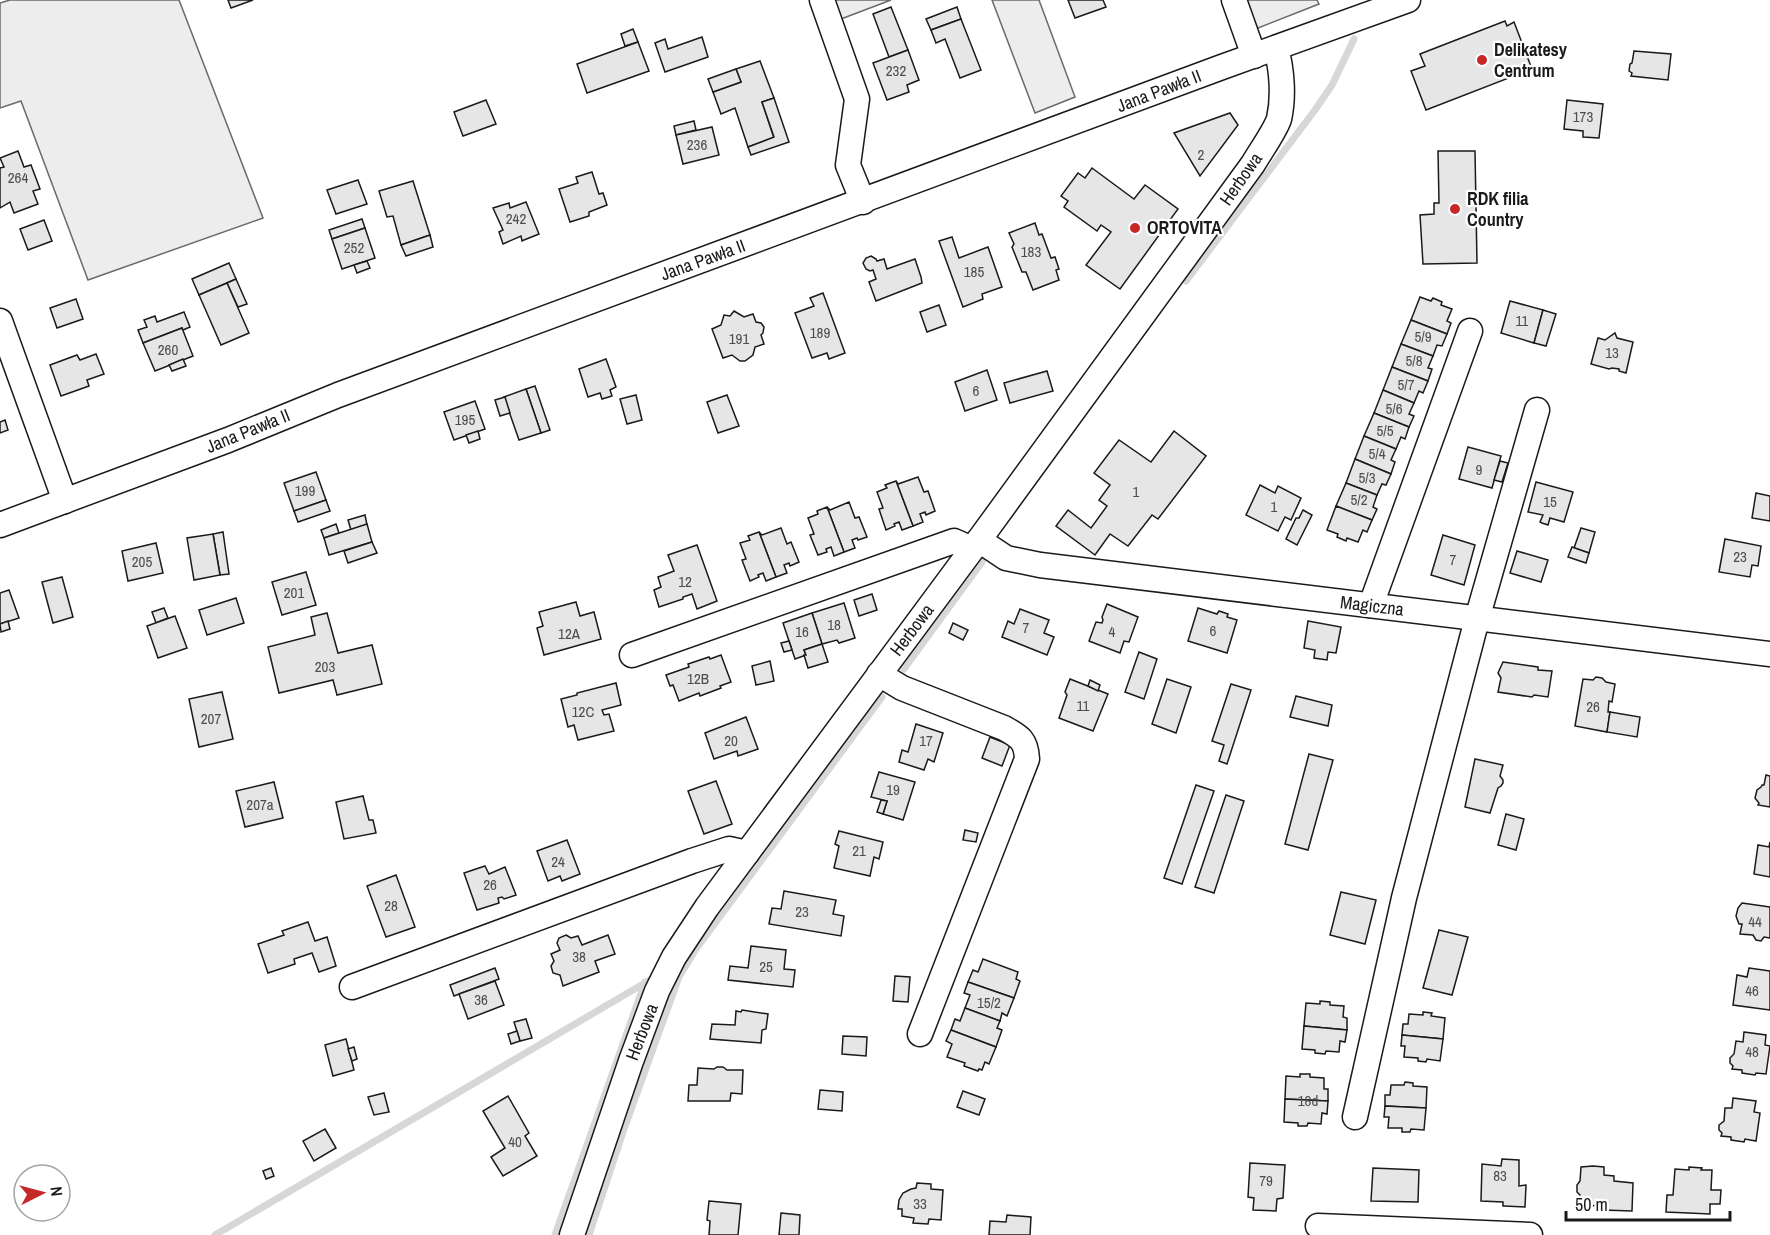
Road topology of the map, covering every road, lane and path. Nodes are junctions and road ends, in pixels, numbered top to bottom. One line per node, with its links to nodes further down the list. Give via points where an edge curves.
1 (822, 0): 6 (street, via 857,99 848,165)
2 (1234, 0): 5 (street)
3 (1408, 0): 4 (street, Jana Pawła II)
4 (1276, 48): 5 (street, Jana Pawła II); 12 (street, Herbowa, via 1282,96 1278,121 1253,164)
5 (1254, 56): 6 (street, Jana Pawła II)
6 (863, 202): 10 (street, Jana Pawła II, via 350,391)
7 (0, 321): 10 (street)
8 (1470, 331): 13 (street)
9 (1537, 410): 14 (street)
10 (65, 501): 11 (street, Jana Pawła II)
11 (0, 525)
12 (975, 544): 13 (street, Magiczna, via 1006,558 1040,565); 16 (street, via 954,541); 17 (street, Herbowa)
13 (1371, 605): 14 (street, Magiczna)
14 (1477, 619): 15 (street, Magiczna); 21 (street, via 1404,898)
15 (1770, 654)
16 (632, 655)
17 (879, 674): 18 (street, Herbowa); 20 (street, via 902,688 1004,728 1026,746 1027,759)
18 (747, 853): 19 (street, via 729,849 692,861); 23 (street, Herbowa, via 674,957 657,992)
19 (352, 987)
20 (920, 1034)
21 (1354, 1117)
22 (1318, 1226): 24 (street)
23 (572, 1235)
24 (1530, 1235)

